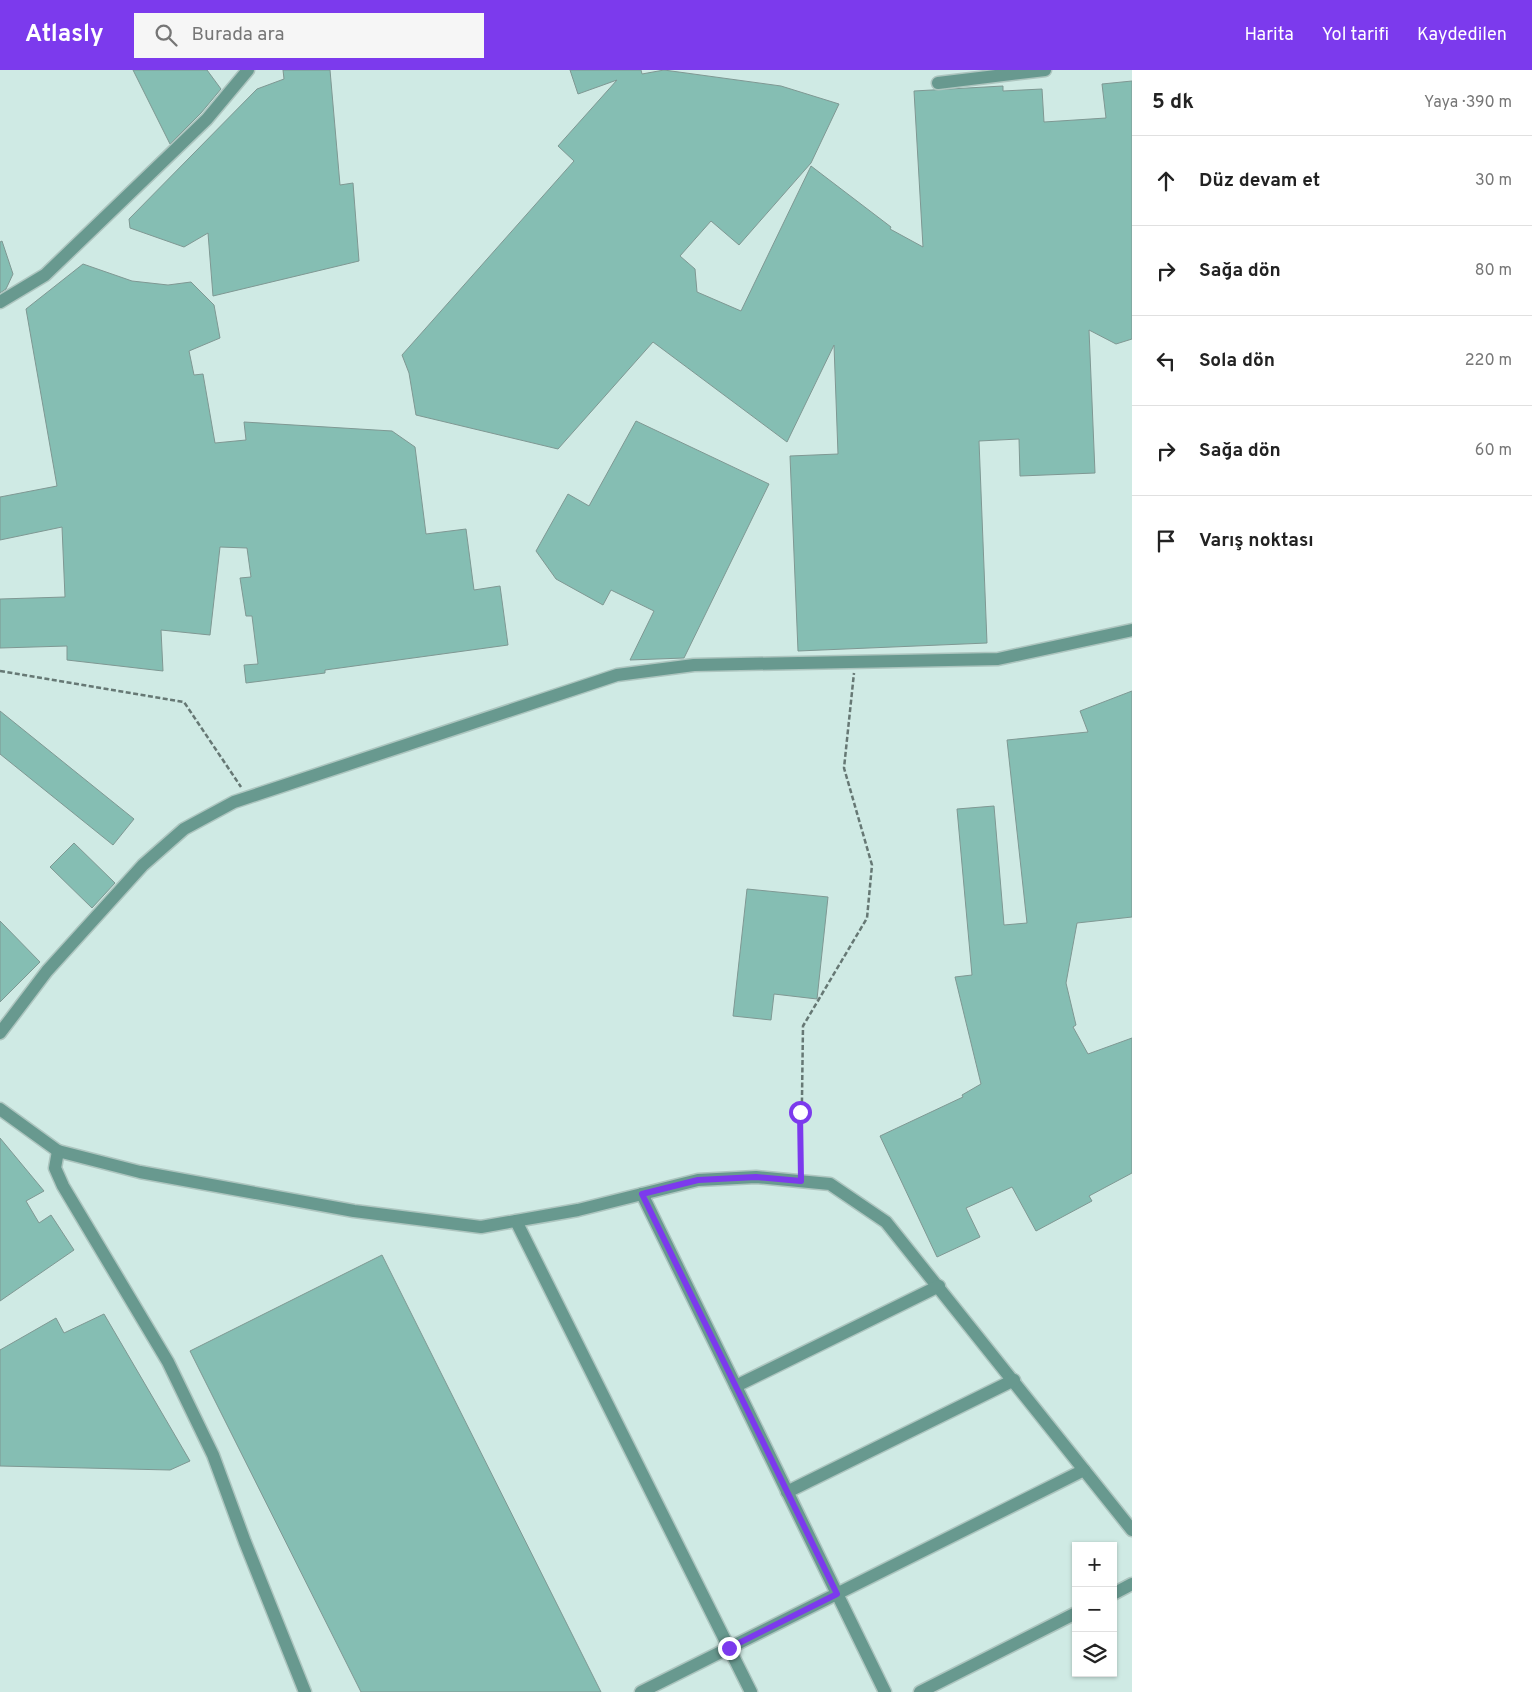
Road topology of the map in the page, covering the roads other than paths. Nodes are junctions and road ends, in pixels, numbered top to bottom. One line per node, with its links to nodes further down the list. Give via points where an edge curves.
1 (248, 70): 4 (street, via 207,119 45,275)
2 (1044, 70): 3 (street)
3 (938, 83)
4 (0, 302)
5 (1132, 630): 6 (street, via 998,659 694,666 617,675 247,797 184,829 143,866 47,971)
6 (0, 1033)
7 (0, 1109): 8 (street)
8 (58, 1151): 10 (street, via 140,1172 354,1211 481,1227); 22 (street, via 55,1168 63,1186 168,1362 213,1455)
9 (642, 1194): 10 (street); 11 (street, via 698,1180 756,1177 830,1184 886,1222); 13 (street)
10 (516, 1221): 21 (street)
11 (938, 1286): 12 (street); 13 (street)
12 (1014, 1380): 14 (street); 15 (street)
13 (736, 1386): 15 (street)
14 (1084, 1470): 16 (street); 19 (street)
15 (787, 1492): 19 (street)
16 (1132, 1530)
17 (1132, 1584): 18 (street)
18 (1117, 1592)
19 (837, 1594): 21 (street); 25 (street)
20 (1072, 1615): 26 (street)
21 (729, 1648): 23 (street); 24 (street)
22 (306, 1692)
23 (641, 1692)
24 (751, 1692)
25 (885, 1692)
26 (920, 1692)

